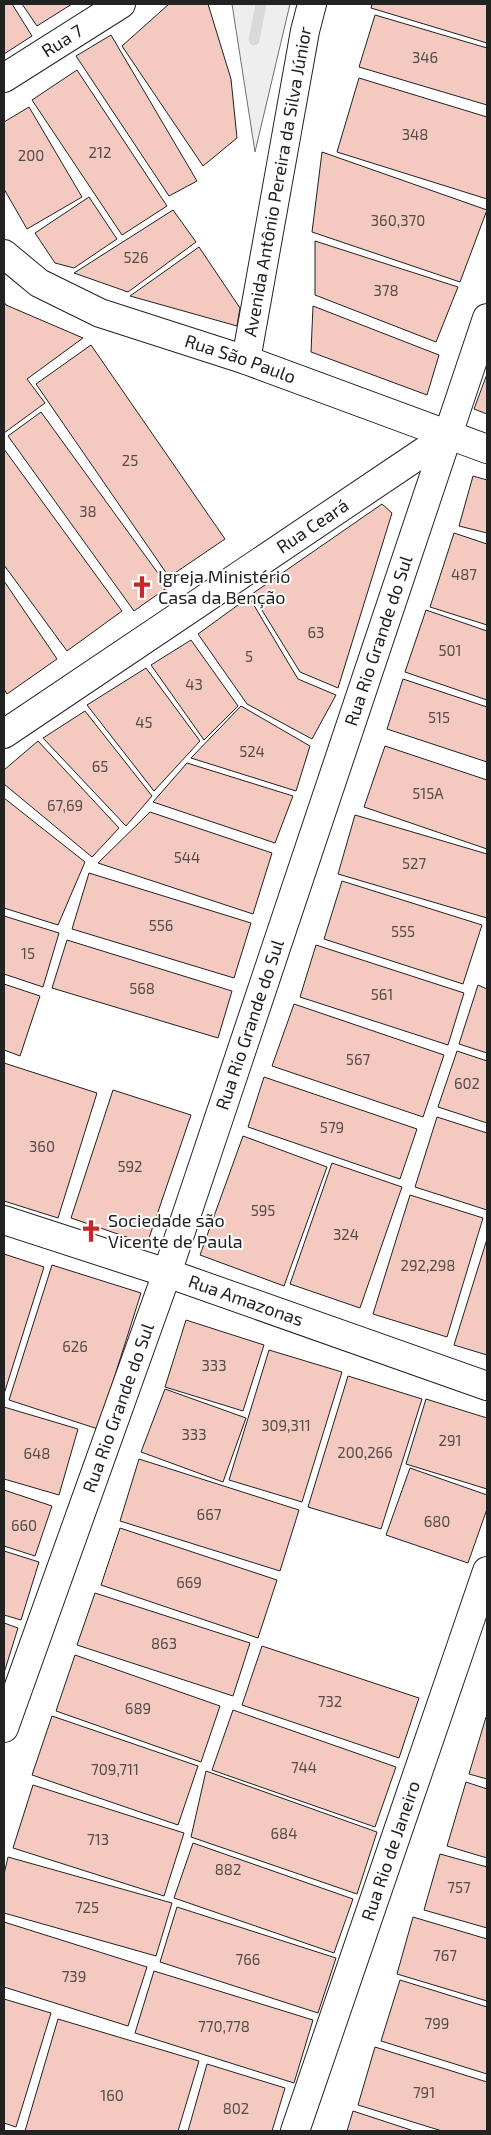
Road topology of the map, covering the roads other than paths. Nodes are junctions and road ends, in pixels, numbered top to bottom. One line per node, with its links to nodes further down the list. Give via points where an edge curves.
1 (121, 4): 3 (street, Rua 7)
2 (312, 4): 6 (street, Avenida Antônio Pereira da Silva Júnior)
3 (4, 78)
4 (4, 254): 6 (street, Rua São Paulo, via 39,284 100,313)
5 (487, 318): 7 (street, Rua Rio Grande do Sul)
6 (246, 360): 7 (street, Rua São Paulo)
7 (447, 436): 8 (street, Rua São Paulo); 9 (street, Rua Ceará); 11 (street, Rua Rio Grande do Sul)
8 (487, 449)
9 (4, 734)
10 (4, 1220): 11 (street, Rua Amazonas)
11 (166, 1273): 12 (street, Rua Amazonas); 14 (street, Rua Rio Grande do Sul)
12 (487, 1386)
13 (487, 1571): 15 (street, Rua Rio de Janeiro)
14 (4, 1728)
15 (295, 2131)

